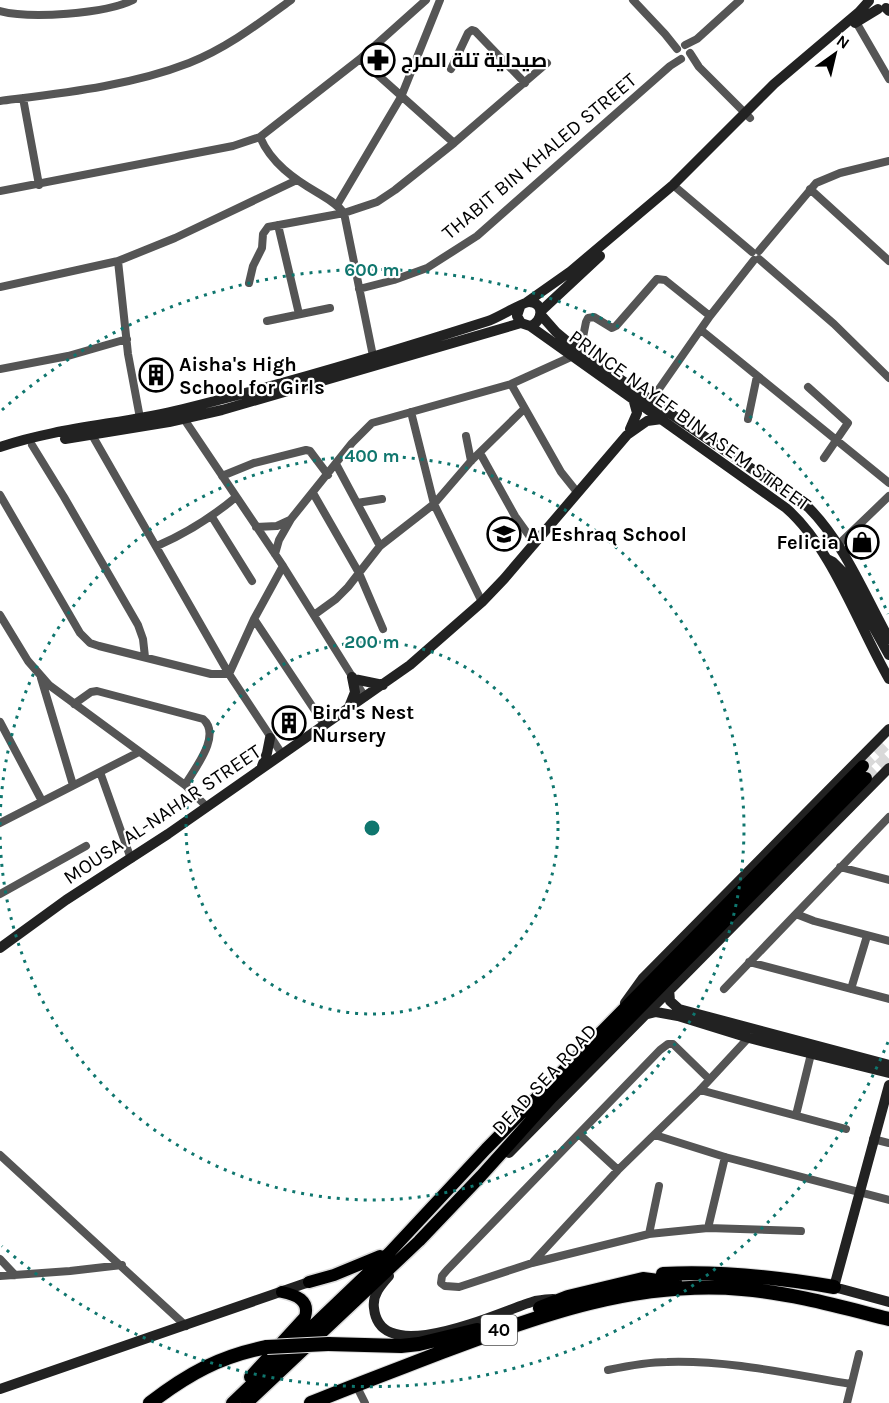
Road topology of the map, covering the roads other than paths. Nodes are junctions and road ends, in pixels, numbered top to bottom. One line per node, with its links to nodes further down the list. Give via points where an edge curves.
1 (87, 0): 11 (street)
2 (133, 0): 11 (street)
3 (291, 0): 20 (street, via 246,34 188,63 127,81)
4 (426, 0): 14 (street)
5 (440, 0): 19 (street)
6 (633, 0): 13 (street)
7 (740, 0): 13 (street)
8 (869, 0): 9 (street, via 871,5); 22 (street, via 774,84)
9 (886, 8): 12 (street)
10 (0, 11): 11 (street, via 37,16)
11 (88, 11)
12 (856, 22): 17 (street); 22 (street)
13 (683, 52): 22 (street); 39 (street, THABIT BIN KHALED STREET, via 477,236 427,268)
14 (360, 59): 19 (street); 23 (street)
15 (547, 63): 18 (street)
16 (451, 69): 18 (street, via 472,30)
17 (889, 79)
18 (525, 83): 24 (street)
19 (400, 97): 24 (street); 31 (street)
20 (23, 98): 21 (street); 27 (street)
21 (0, 101)
22 (747, 115): 28 (street)
23 (260, 137): 26 (street, via 272,157); 27 (street, via 233,146)
24 (454, 143): 32 (street, via 395,190 376,202)
25 (889, 161): 29 (street, via 824,178)
26 (297, 180): 31 (street); 35 (street, via 185,234)
27 (39, 185): 30 (street)
28 (676, 188): 34 (street); 40 (street); 42 (street)
29 (810, 189): 34 (street); 36 (street)
30 (0, 191)
31 (337, 205): 32 (street)
32 (344, 213): 33 (street); 39 (street)
33 (278, 225): 37 (street, via 264,231); 43 (street)
34 (756, 256): 44 (street); 53 (street)
35 (118, 261): 38 (street); 48 (street)
36 (889, 261)
37 (249, 283)
38 (0, 287)
39 (359, 289): 50 (street)
40 (521, 307): 42 (street, via 535,303); 46 (street, via 518,319); 50 (street, via 495,319)
41 (330, 308): 43 (street)
42 (541, 313): 46 (street, via 537,322); 49 (street, PRINCE NAYEF BIN ASEM STREET)
43 (299, 314): 45 (street)
44 (710, 316): 47 (street); 49 (street, via 664,280 657,279 616,326 612,328 594,317 588,318)
45 (267, 321)
46 (526, 324): 49 (street, PRINCE NAYEF BIN ASEM STREET); 61 (street)
47 (701, 330): 52 (street); 57 (street)
48 (127, 339): 51 (street, via 69,356); 60 (street)
49 (576, 354): 54 (street); 56 (street, PRINCE NAYEF BIN ASEM STREET); 57 (street, PRINCE NAYEF BIN ASEM STREET)
50 (373, 356): 60 (street)
51 (0, 369)
52 (757, 376): 63 (street); 67 (street)
53 (889, 378)
54 (511, 384): 58 (street); 59 (street)
55 (808, 387): 67 (street, via 848,423)
56 (633, 399): 62 (street, PRINCE NAYEF BIN ASEM STREET); 65 (street, MOUSA AL-NAHAR STREET, via 637,413)
57 (652, 399): 90 (street, PRINCE NAYEF BIN ASEM STREET, via 800,500)
58 (524, 409): 71 (street); 78 (street)
59 (411, 412): 74 (street, via 372,423); 85 (street)
60 (140, 418): 69 (street)
61 (184, 419): 64 (street); 76 (street)
62 (662, 419): 65 (street, MOUSA AL-NAHAR STREET, via 646,421); 94 (street, PRINCE NAYEF BIN ASEM STREET, via 786,508 812,534)
63 (748, 419)
64 (92, 435): 68 (street); 91 (street)
65 (627, 435): 78 (street, MOUSA AL-NAHAR STREET)
66 (466, 436): 73 (street)
67 (836, 440): 72 (street); 77 (street)
68 (32, 445): 70 (street); 106 (street, via 138,625)
69 (0, 447)
70 (0, 453)
71 (480, 453): 73 (street); 89 (street)
72 (824, 458)
73 (471, 461): 85 (street)
74 (336, 464): 75 (street); 84 (street)
75 (328, 475): 76 (street, via 306,450); 79 (street)
76 (222, 476): 82 (street)
77 (889, 483)
78 (577, 492): 89 (street, MOUSA AL-NAHAR STREET)
79 (313, 493): 87 (street); 96 (street)
80 (0, 495): 106 (street, via 84,638 99,646)
81 (889, 496): 90 (street)
82 (236, 497): 86 (street); 88 (street)
83 (382, 499): 84 (street)
84 (357, 503): 92 (street)
85 (434, 504): 92 (street); 98 (street)
86 (212, 517): 91 (street); 97 (street)
87 (291, 519): 88 (street, via 277,526); 93 (street)
88 (256, 527): 93 (street)
89 (535, 544): 98 (street, MOUSA AL-NAHAR STREET)
90 (838, 545): 104 (street, PRINCE NAYEF BIN ASEM STREET)
91 (157, 546): 107 (street)
92 (380, 546): 96 (street)
93 (275, 554): 95 (street)
94 (826, 559): 105 (street, via 843,572); 110 (street, PRINCE NAYEF BIN ASEM STREET)
95 (283, 566): 100 (street); 101 (street)
96 (359, 573): 100 (street, via 336,599); 102 (street)
97 (252, 581)
98 (482, 602): 111 (street, MOUSA AL-NAHAR STREET)
99 (0, 615): 103 (street)
100 (314, 615): 109 (street)
101 (255, 619): 107 (street); 116 (street)
102 (383, 628)
103 (4, 629): 108 (street)
104 (889, 639)
105 (888, 654)
106 (145, 657): 107 (street, via 211,674)
107 (229, 674): 118 (street)
108 (40, 676): 113 (street); 128 (street)
109 (353, 678): 111 (street); 112 (street); 114 (street, via 355,688)
110 (889, 679)
111 (383, 685): 112 (street, MOUSA AL-NAHAR STREET)
112 (365, 697): 114 (street, MOUSA AL-NAHAR STREET)
113 (74, 704): 121 (street); 129 (street, via 97,691 203,719 209,726 210,739)
114 (349, 707): 116 (street, MOUSA AL-NAHAR STREET)
115 (0, 722): 130 (street)
116 (324, 724): 120 (street, MOUSA AL-NAHAR STREET)
117 (889, 724): 119 (street)
118 (270, 737): 120 (street, via 278,742); 122 (street); 124 (street)
119 (883, 738): 149 (street, via 643,978)
120 (297, 743): 122 (street, MOUSA AL-NAHAR STREET)
121 (139, 752): 126 (street); 129 (street)
122 (282, 754): 124 (street, MOUSA AL-NAHAR STREET)
123 (863, 766): 149 (main road)
124 (261, 768): 131 (street, MOUSA AL-NAHAR STREET)
125 (889, 768): 144 (street)
126 (100, 772): 128 (street); 135 (street)
127 (866, 778): 191 (main road, DEAD SEA ROAD, via 552,1097 482,1176)
128 (73, 785): 130 (street)
129 (185, 785): 131 (street)
130 (42, 801): 133 (street)
131 (206, 806): 135 (street, MOUSA AL-NAHAR STREET)
132 (889, 817): 136 (street)
133 (0, 823)
134 (86, 846): 138 (street)
135 (131, 859): 142 (street, MOUSA AL-NAHAR STREET)
136 (840, 867): 137 (street); 139 (street)
137 (889, 880)
138 (0, 894)
139 (796, 914): 140 (street); 143 (street)
140 (867, 936): 141 (street); 146 (street)
141 (889, 941)
142 (0, 948)
143 (749, 962): 145 (street); 146 (street)
144 (669, 989): 148 (street); 150 (street, via 670,1002 679,1010)
145 (724, 989)
146 (851, 989): 147 (street)
147 (889, 999)
148 (644, 1016): 150 (street, via 662,1013); 185 (street, via 382,1284 373,1302 381,1324 396,1333 415,1336 460,1328 535,1301)
149 (617, 1017): 173 (main road)
150 (752, 1034): 151 (street); 154 (street)
151 (812, 1050): 152 (street); 153 (street); 158 (street)
152 (889, 1065)
153 (889, 1072)
154 (709, 1079): 156 (street); 160 (street, via 673,1044 668,1044)
155 (889, 1085): 162 (street)
156 (700, 1090): 158 (street); 161 (street)
157 (889, 1101): 162 (street)
158 (796, 1115): 159 (street)
159 (846, 1129)
160 (579, 1134): 165 (street); 176 (street, via 447,1270 459,1287)
161 (655, 1135): 164 (street); 165 (street)
162 (880, 1141): 167 (street)
163 (0, 1155): 177 (street)
164 (725, 1157): 167 (street); 169 (street)
165 (618, 1170): 172 (street)
166 (659, 1186): 171 (street)
167 (863, 1192): 168 (street); 183 (street)
168 (889, 1200)
169 (708, 1228): 170 (street); 171 (street)
170 (801, 1231)
171 (649, 1234): 174 (street)
172 (551, 1242): 174 (street); 176 (street)
173 (390, 1252): 181 (main road); 188 (main road)
174 (558, 1257): 176 (street)
175 (0, 1259): 178 (street)
176 (532, 1263)
177 (122, 1265): 178 (street); 190 (street)
178 (15, 1275): 179 (street)
179 (0, 1276)
180 (643, 1279): 182 (highway, 40); 183 (highway, via 651,1274 731,1273); 185 (highway, 40)
181 (309, 1282): 184 (street)
182 (693, 1283): 187 (highway, 40, via 746,1281 777,1285); 189 (highway, 40, via 765,1291); 195 (highway, 40, via 597,1300 488,1334)
183 (838, 1288): 186 (street)
184 (282, 1292): 190 (street); 198 (main road, via 304,1301 305,1317)
185 (568, 1297): 197 (highway, 40, bridge, via 439,1340 401,1346 328,1344 242,1352 202,1368)
186 (889, 1302)
187 (889, 1310)
188 (327, 1311): 191 (main road); 199 (main road)
189 (889, 1319)
190 (186, 1326): 196 (street)
191 (327, 1328): 200 (main road, DEAD SEA ROAD)
192 (859, 1354): 194 (street)
193 (608, 1370): 194 (street, via 636,1364 687,1362)
194 (850, 1384): 203 (street)
195 (356, 1385): 201 (highway, 40); 202 (street)
196 (0, 1389)
197 (150, 1403)
198 (224, 1403)
199 (232, 1403)
200 (248, 1403)
201 (311, 1403)
202 (365, 1403)
203 (847, 1403)

